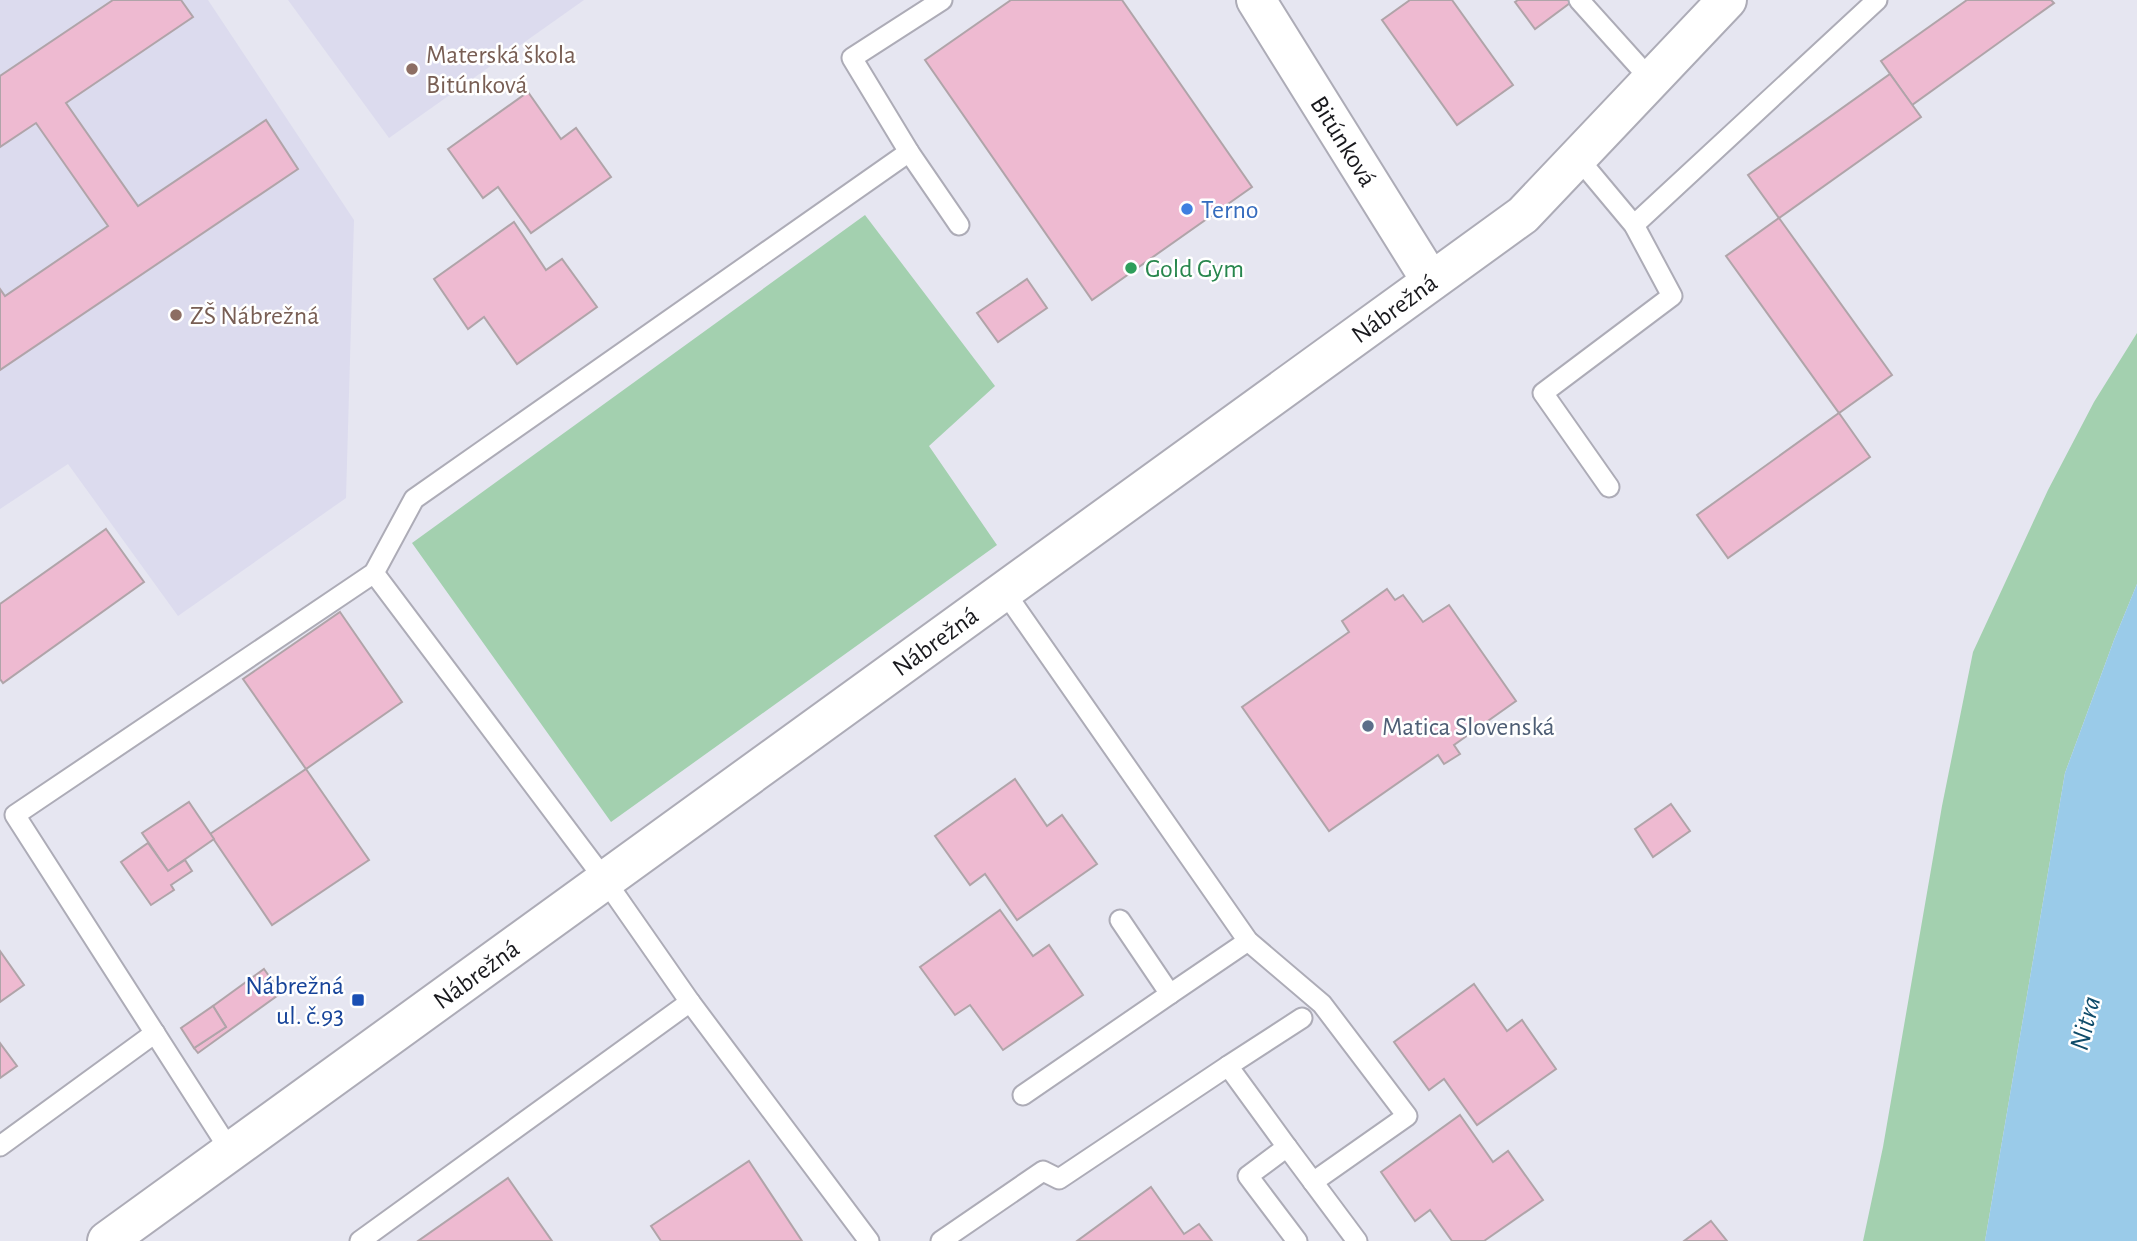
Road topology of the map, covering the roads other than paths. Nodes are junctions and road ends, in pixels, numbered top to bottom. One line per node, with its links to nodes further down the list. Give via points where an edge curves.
1 (942, 0): 7 (lane, via 852,58)
2 (1256, 0): 11 (street, Bitúnková)
3 (1579, 0): 6 (lane)
4 (1727, 0): 6 (street, Nábrežná)
5 (1877, 0): 10 (lane)
6 (1651, 80): 8 (street, Nábrežná)
7 (909, 152): 9 (lane); 13 (lane, via 414,499)
8 (1578, 158): 10 (lane); 11 (street, Nábrežná, via 1523,215)
9 (959, 225)
10 (1634, 225): 12 (lane, via 1672,296 1543,393)
11 (1432, 281): 14 (street, Nábrežná)
12 (1609, 487)
13 (374, 573): 15 (lane); 21 (lane, via 15,815)
14 (1004, 591): 15 (street, Nábrežná); 17 (lane)
15 (605, 880): 19 (lane); 26 (street, Nábrežná)
16 (1120, 920): 18 (lane)
17 (1248, 941): 18 (lane); 27 (lane, via 1322,1004 1408,1116)
18 (1170, 994): 23 (lane)
19 (690, 1002): 29 (lane); 30 (lane)
20 (1302, 1018): 22 (lane)
21 (155, 1033): 24 (lane); 26 (lane)
22 (1228, 1066): 25 (lane); 31 (lane, via 1059,1179 1043,1171)
23 (1023, 1095)
24 (0, 1146)
25 (1287, 1147): 27 (lane); 32 (lane, via 1248,1176)
26 (231, 1152): 28 (street, Nábrežná)
27 (1313, 1182): 33 (lane)
28 (107, 1241)
29 (360, 1241)
30 (869, 1241)
31 (941, 1241)
32 (1297, 1241)
33 (1357, 1241)

